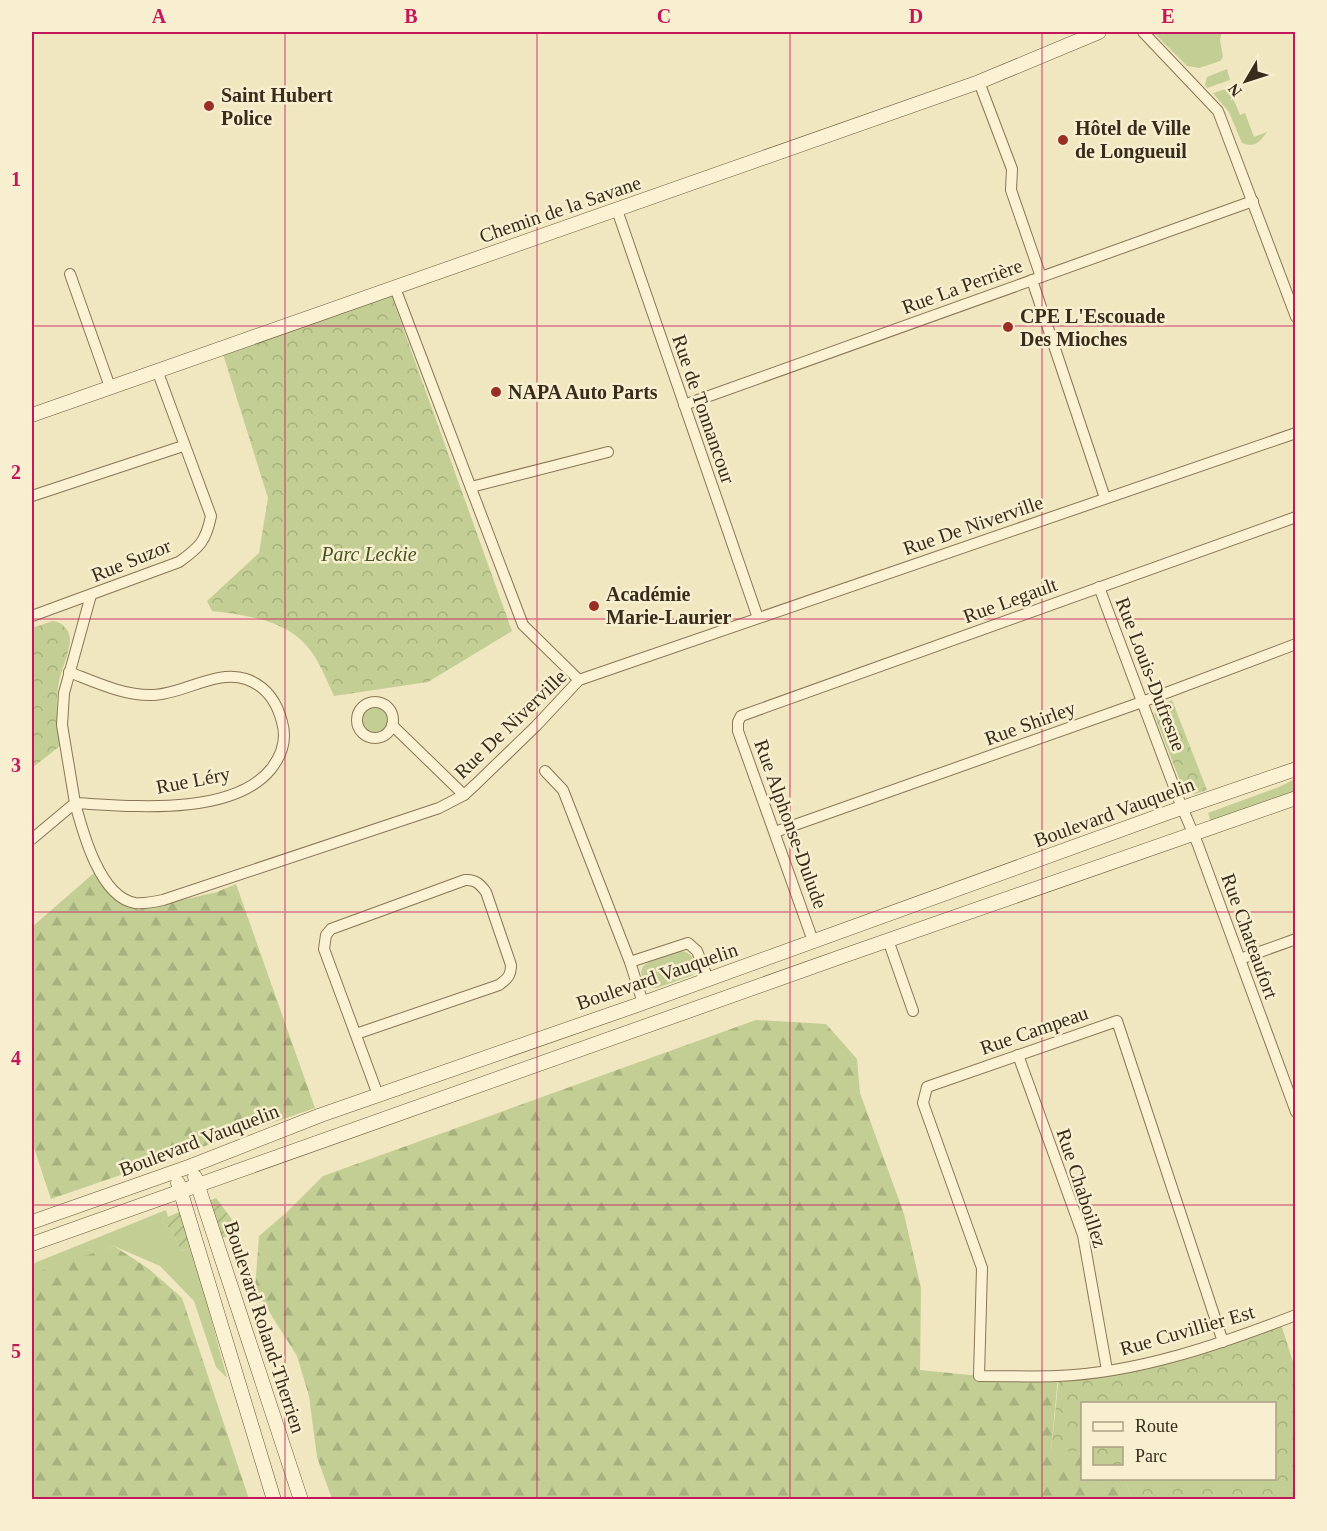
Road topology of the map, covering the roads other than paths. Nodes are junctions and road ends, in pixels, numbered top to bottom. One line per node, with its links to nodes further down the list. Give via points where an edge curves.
1 (1099, 32): 3 (street, Chemin de la Savane)
2 (1143, 32): 4 (street, via 1218,111)
3 (979, 82): 5 (street, Chemin de la Savane); 7 (street, via 1012,169 1011,190)
4 (1253, 201): 7 (street, Rue La Perrière); 9 (street)
5 (617, 210): 8 (street, Chemin de la Savane); 12 (street, Rue de Tonnancour)
6 (70, 274): 11 (street)
7 (1037, 279): 12 (street, Rue La Perrière); 19 (street)
8 (395, 288): 10 (street, Chemin de la Savane); 17 (street)
9 (1296, 317)
10 (157, 370): 11 (street, Chemin de la Savane); 15 (street, Rue Suzor)
11 (110, 387): 13 (street, Chemin de la Savane)
12 (684, 405): 24 (street, Rue de Tonnancour)
13 (32, 415)
14 (1296, 432): 19 (street, Rue De Niverville)
15 (183, 446): 18 (street); 22 (street, Rue Suzor, via 211,516 208,533 198,548 179,562)
16 (608, 452): 17 (street)
17 (471, 487): 27 (street, via 523,625)
18 (32, 496)
19 (1105, 498): 24 (street, Rue De Niverville)
20 (1296, 517): 21 (street, Rue Legault)
21 (1099, 587): 28 (street, Rue Louis-Dufresne); 29 (street, Rue Legault, via 745,713)
22 (91, 595): 23 (street, Rue Suzor); 26 (street, Rue De Niverville)
23 (32, 616)
24 (758, 618): 27 (street, Rue De Niverville)
25 (1296, 644): 28 (street, Rue Shirley)
26 (69, 672): 35 (street, Rue De Niverville, via 62,725); 35 (street, Rue Léry, via 130,693 152,695 219,678 246,679 269,693 283,725 283,746 277,761 266,775 247,788 186,804)
27 (579, 680): 33 (street, Rue De Niverville)
28 (1142, 702): 36 (street, Rue Louis-Dufresne); 37 (street, Rue Shirley)
29 (739, 719): 37 (street, Rue Alphonse-Dulude, via 738,731)
30 (392, 726): 33 (street)
31 (1296, 769): 36 (street, Boulevard Vauquelin)
32 (545, 771): 44 (street, via 563,790)
33 (464, 795): 35 (street, Rue De Niverville, via 429,811 145,903 133,903 122,897 100,873)
34 (1296, 798): 38 (street, Boulevard Vauquelin)
35 (75, 804): 39 (street)
36 (1182, 807): 38 (street, Rue Chateaufort); 42 (street, Boulevard Vauquelin)
37 (775, 832): 42 (street, Rue Alphonse-Dulude)
38 (1193, 835): 41 (street, Boulevard Vauquelin); 43 (street, Rue Chateaufort)
39 (32, 839)
40 (1296, 939): 43 (street)
41 (888, 940): 47 (street); 54 (street, Boulevard Vauquelin)
42 (813, 941): 45 (street, Boulevard Vauquelin)
43 (1240, 959): 51 (street, Rue Chateaufort)
44 (630, 962): 45 (street, via 688,943 697,951); 46 (street)
45 (708, 979): 46 (street, Boulevard Vauquelin)
46 (644, 1003): 50 (street, Boulevard Vauquelin)
47 (913, 1011)
48 (356, 1034): 48 (street, via 324,949 331,929 465,880 481,885 511,966 507,980); 50 (street)
49 (1018, 1055): 59 (street, Rue Campeau, via 1117,1021); 60 (street, Rue Chaboillez, via 1083,1235); 61 (street, Rue Campeau, via 927,1087 923,1103 982,1268)
50 (378, 1095): 52 (street, Boulevard Vauquelin)
51 (1296, 1112)
52 (191, 1166): 53 (street, Boulevard Vauquelin); 54 (street, Boulevard Roland-Therrien)
53 (174, 1172): 55 (street, Boulevard Roland-Therrien); 56 (street, Boulevard Vauquelin)
54 (197, 1184): 55 (street, Boulevard Vauquelin); 63 (street, Boulevard Roland-Therrien)
55 (181, 1191): 57 (street, Boulevard Vauquelin); 62 (street, Boulevard Roland-Therrien)
56 (32, 1222)
57 (32, 1244)
58 (1296, 1315): 59 (street, Rue Cuvillier Est)
59 (1223, 1342): 60 (street, Rue Cuvillier Est, via 1143,1365)
60 (1107, 1370): 61 (street, Rue Cuvillier Est, via 1059,1376)
61 (980, 1376)
62 (274, 1500)
63 (301, 1500)

